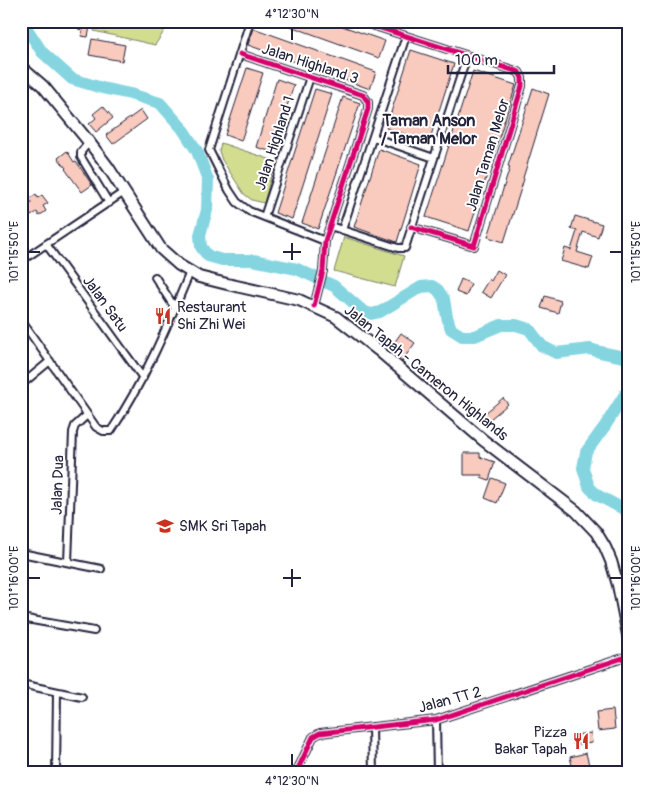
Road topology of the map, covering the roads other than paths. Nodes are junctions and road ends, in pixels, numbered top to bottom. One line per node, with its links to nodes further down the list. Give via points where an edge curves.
1 (250, 21): 4 (street)
2 (359, 21): 3 (street)
3 (406, 36): 5 (street); 8 (street)
4 (240, 54): 7 (street, Jalan Highland 3); 13 (street, via 209,150 237,202)
5 (467, 56): 10 (street); 15 (street, Jalan Taman Melor, via 519,72 522,78 474,246)
6 (21, 67): 9 (main road, Jalan Tapah - Cameron Highlands, via 42,86)
7 (310, 77): 13 (street, Jalan Highland 1); 14 (street, Jalan Highland 3, via 364,95 368,102)
8 (373, 137): 10 (street); 16 (street)
9 (90, 142): 11 (main road, Jalan Tapah - Cameron Highlands); 12 (street, via 81,152 81,157)
10 (434, 158): 15 (street)
11 (124, 192): 12 (street); 21 (main road, Jalan Tapah - Cameron Highlands, via 161,249)
12 (109, 202): 18 (street)
13 (264, 218): 17 (street)
14 (330, 226): 16 (street); 17 (street)
15 (411, 227): 16 (street, via 404,248)
16 (342, 230)
17 (325, 241): 23 (street, via 323,271)
18 (46, 244): 20 (street); 27 (street, Jalan Satu)
19 (21, 251): 20 (street)
20 (23, 259)
21 (190, 272): 23 (main road, Jalan Tapah - Cameron Highlands); 24 (street)
22 (154, 276): 24 (street)
23 (314, 306): 35 (main road, Jalan Tapah - Cameron Highlands, via 336,317 378,350 483,440 576,511 596,532 611,561)
24 (175, 308): 27 (street)
25 (21, 320): 26 (street)
26 (50, 362): 28 (street); 29 (street)
27 (143, 378): 29 (street, via 111,432 103,432)
28 (21, 386)
29 (87, 415): 31 (street, Jalan Dua, via 73,432)
30 (21, 553): 31 (street)
31 (68, 562): 32 (street)
32 (101, 568)
33 (21, 618): 34 (street)
34 (94, 631)
35 (629, 640)
36 (629, 656): 40 (street, Jalan TT 2)
37 (21, 684): 38 (street)
38 (57, 692): 39 (street); 42 (street)
39 (82, 697)
40 (436, 720): 41 (street, Jalan TT 2); 45 (street)
41 (372, 727): 43 (street, Jalan TT 2, via 316,734); 44 (street)
42 (56, 773)
43 (296, 773)
44 (373, 773)
45 (437, 773)

